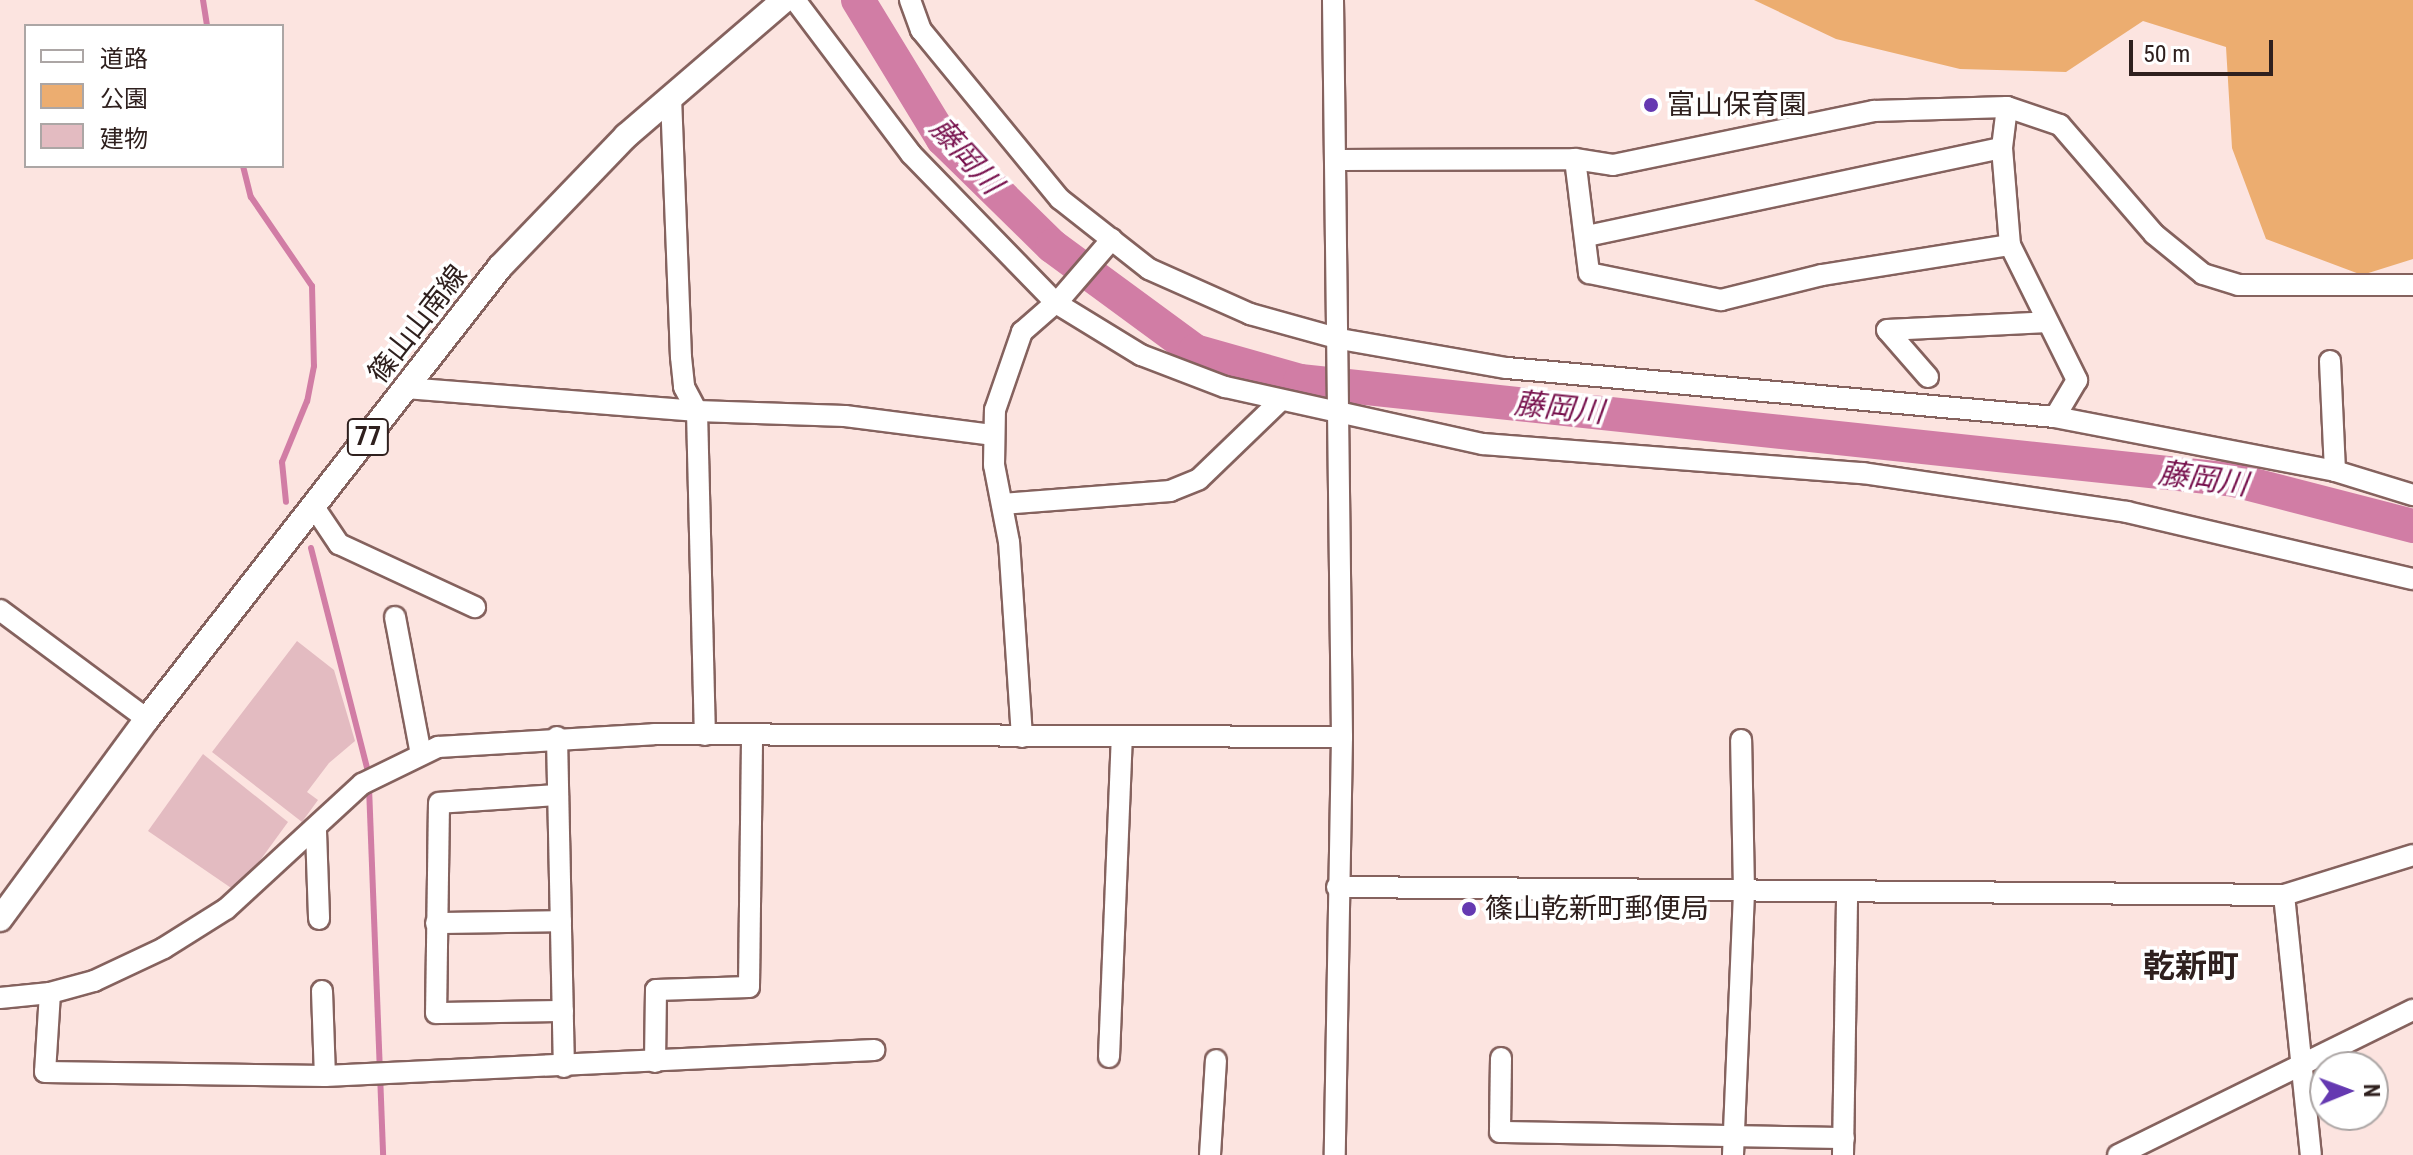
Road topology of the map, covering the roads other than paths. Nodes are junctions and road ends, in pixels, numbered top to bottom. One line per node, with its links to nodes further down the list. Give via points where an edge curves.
1 (784, 0): 5 (main road, 篠山山南線 / 77)
2 (795, 0): 14 (street, via 911,154)
3 (910, 0): 11 (street, via 921,30 1003,131 1060,199)
4 (1333, 0): 9 (street)
5 (671, 97): 19 (main road, 篠山山南線 / 77, via 626,136 500,267); 21 (street, via 681,357 684,387)
6 (2007, 107): 7 (street); 8 (street, via 1874,111 1613,165); 13 (street, via 2060,125 2154,234 2203,274 2238,285)
7 (2002, 148): 10 (street); 12 (street)
8 (1575, 159): 9 (street); 10 (street)
9 (1338, 160): 16 (street)
10 (1587, 236): 12 (street, via 1589,273 1721,300 1822,275)
11 (1108, 243): 14 (street); 16 (street, via 1198,294)
12 (2010, 245): 15 (street)
13 (2413, 285)
14 (1058, 300): 20 (street, via 1141,355); 24 (street, via 1022,332 1002,385)
15 (2048, 322): 18 (street, via 1887,330); 23 (street, via 2077,380)
16 (1340, 346): 22 (street); 23 (street, via 1507,368)
17 (2330, 361): 25 (street)
18 (1928, 377)
19 (406, 388): 21 (street); 28 (main road, 篠山山南線 / 77)
20 (1280, 401): 22 (street); 27 (street, via 1199,479 1170,491)
21 (697, 411): 24 (street, via 845,416); 35 (street)
22 (1340, 411): 29 (street, via 1483,444 1863,473 2127,512); 39 (street)
23 (2055, 417): 25 (street)
24 (994, 435): 27 (street)
25 (2335, 471): 26 (street)
26 (2413, 495)
27 (1002, 504): 38 (street)
28 (314, 507): 30 (street, via 339,544); 33 (main road, 篠山山南線 / 77)
29 (2413, 579)
30 (475, 607)
31 (0, 610): 33 (street)
32 (395, 617): 41 (street)
33 (147, 719): 49 (main road, 篠山山南線 / 77)
34 (752, 734): 35 (street); 38 (street); 62 (street, via 749,987 656,990)
35 (705, 735): 37 (street)
36 (1122, 736): 38 (street); 39 (street); 59 (street)
37 (557, 737): 41 (street, via 438,747); 42 (street)
38 (1022, 737)
39 (1342, 737): 45 (street)
40 (1741, 740): 46 (street)
41 (421, 754): 43 (street, via 362,784)
42 (558, 795): 51 (street); 52 (street, via 439,803)
43 (316, 831): 50 (street); 54 (street, via 193,931 94,981)
44 (2413, 855): 48 (street)
45 (1337, 887): 46 (street); 69 (street)
46 (1744, 891): 47 (street); 66 (street)
47 (1847, 892): 48 (street); 67 (street)
48 (2284, 895): 63 (street)
49 (0, 919)
50 (319, 919)
51 (561, 921): 52 (street); 57 (street)
52 (436, 923): 57 (street, via 436,1013)
53 (322, 991): 65 (street)
54 (50, 993): 55 (street); 65 (street, via 45,1072)
55 (0, 998)
56 (2413, 1010): 63 (street)
57 (563, 1011): 64 (street)
58 (874, 1050): 62 (street)
59 (1109, 1057)
60 (1501, 1058): 66 (street, via 1500,1132)
61 (1216, 1060): 68 (street)
62 (655, 1062): 64 (street)
63 (2300, 1065): 71 (street); 72 (street)
64 (564, 1067): 65 (street)
65 (325, 1076)
66 (1734, 1134): 67 (street); 70 (street)
67 (1843, 1147)
68 (1210, 1155)
69 (1335, 1155)
70 (1733, 1155)
71 (2118, 1155)
72 (2311, 1155)

